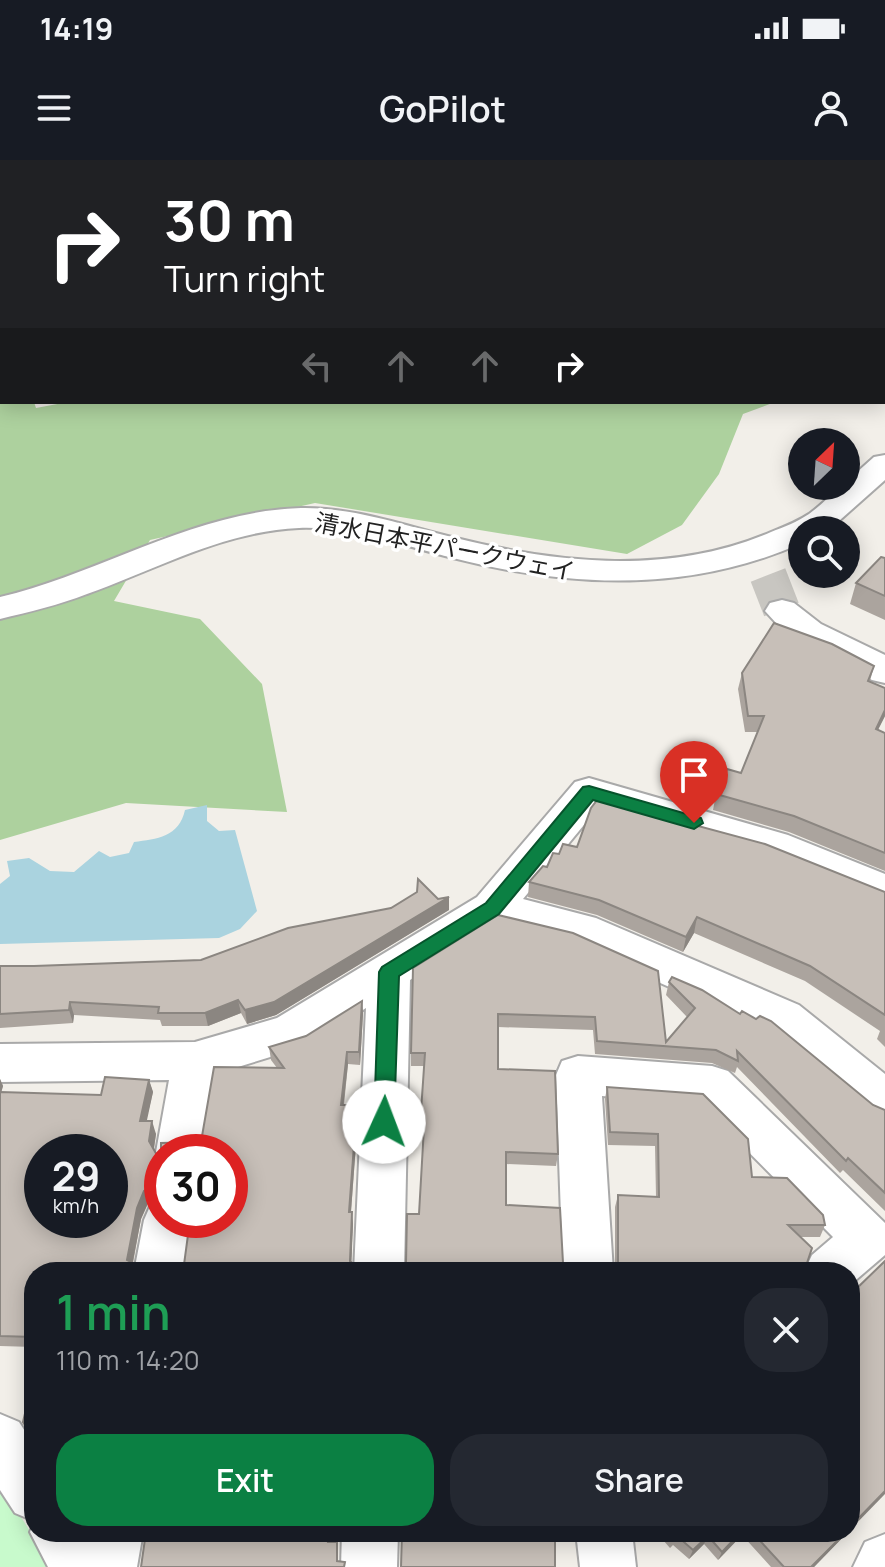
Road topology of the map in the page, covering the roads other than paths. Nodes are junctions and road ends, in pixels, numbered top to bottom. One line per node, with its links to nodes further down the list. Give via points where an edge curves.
1 (885, 464): 2 (street, 清水日本平パークウェイ)
2 (826, 516)
3 (788, 542): 4 (street, 清水日本平パークウェイ, via 762,562 594,573 507,561 365,525 301,518 207,535 64,591)
4 (0, 608)
5 (782, 611): 6 (street, via 809,634)
6 (885, 671)
7 (885, 891): 8 (street, via 774,846 589,792)
8 (492, 908): 9 (street); 12 (street, via 581,930 784,1018)
9 (389, 972): 10 (street, via 290,1033); 16 (street)
10 (195, 1061): 11 (street); 13 (street)
11 (0, 1063)
12 (885, 1101)
13 (182, 1134)
14 (165, 1238): 15 (street)
15 (161, 1262)
16 (379, 1262)
17 (587, 1262): 18 (street, via 578,1075 712,1085 868,1239)
18 (841, 1262)
19 (0, 1441): 20 (street)
20 (24, 1478)
21 (65, 1542): 25 (street)
22 (113, 1542): 26 (street)
23 (370, 1542): 27 (street)
24 (605, 1542): 28 (street)
25 (81, 1567)
26 (109, 1567)
27 (369, 1567)
28 (608, 1567)

